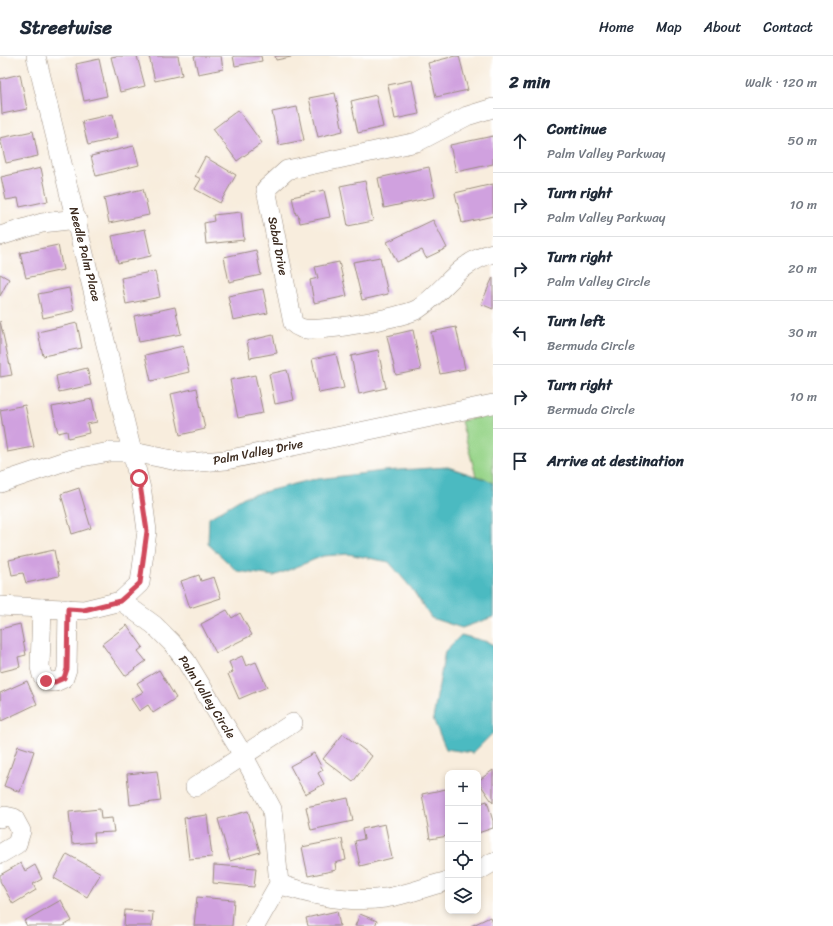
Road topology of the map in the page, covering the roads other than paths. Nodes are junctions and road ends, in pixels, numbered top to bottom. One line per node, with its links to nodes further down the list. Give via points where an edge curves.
1 (36, 56): 3 (street, Needle Palm Place)
2 (493, 108): 5 (street, Sabal Drive, via 467,116 417,142 287,170 266,189 293,323 302,329 362,325 417,309 459,270 482,256)
3 (76, 219): 4 (street, via 42,223); 7 (street, Needle Palm Place)
4 (0, 236)
5 (493, 253)
6 (493, 404): 7 (street, Palm Valley Drive, via 226,460 188,463)
7 (133, 452): 8 (street, Palm Valley Drive, via 110,452 71,459); 9 (street, Needle Palm Place, via 147,531 145,556 140,583)
8 (0, 483)
9 (120, 601): 12 (street, via 84,610); 14 (street, Palm Valley Circle, via 154,625 172,643 186,661)
10 (0, 606): 11 (street)
11 (42, 608): 12 (street); 12 (street, via 40,667 46,681 55,682 64,678 67,669)
12 (68, 609)
13 (293, 723): 14 (street)
14 (243, 755): 15 (street); 21 (street, Palm Valley Circle, via 272,810)
15 (195, 787)
16 (0, 818): 17 (street, via 14,818 21,831 17,844)
17 (0, 854)
18 (493, 862): 19 (street)
19 (481, 869)
20 (445, 882): 21 (street, via 385,898 337,899 306,894)
21 (279, 884): 22 (street)
22 (255, 926)

